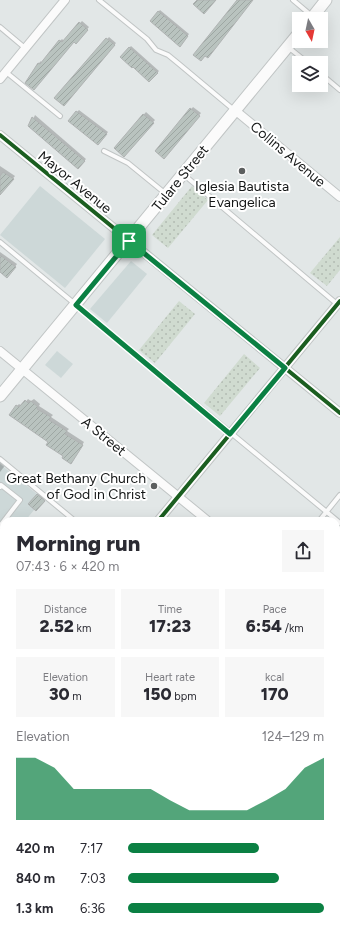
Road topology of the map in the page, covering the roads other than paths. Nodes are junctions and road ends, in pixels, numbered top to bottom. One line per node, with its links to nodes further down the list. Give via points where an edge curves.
1 (66, 0): 10 (street)
2 (99, 0): 16 (lane, via 147,39 156,50 168,55)
3 (292, 0): 5 (lane)
4 (326, 0): 6 (main road)
5 (305, 12)
6 (317, 12)
7 (0, 27): 10 (lane)
8 (292, 42): 9 (main road, Tulare Street)
9 (288, 47): 11 (lane); 16 (main road, Tulare Street)
10 (25, 49): 12 (street)
11 (299, 56)
12 (6, 72): 13 (street); 17 (lane)
13 (0, 80)
14 (328, 80): 15 (lane)
15 (340, 90)
16 (236, 111): 20 (main road, Tulare Street); 22 (street, Collins Avenue)
17 (60, 116)
18 (0, 135): 23 (street, Mayor Avenue)
19 (104, 150): 21 (lane, via 128,163)
20 (183, 174): 21 (main road, Tulare Street); 25 (lane)
21 (167, 194): 23 (main road, Tulare Street)
22 (340, 197)
23 (129, 241): 26 (main road, Tulare Street); 28 (street, Mayor Avenue)
24 (0, 242): 26 (lane)
25 (339, 304): 28 (street)
26 (76, 305): 29 (main road, Tulare Street); 32 (lane)
27 (0, 351): 29 (street, A Street)
28 (285, 368): 31 (street, Mayor Avenue); 32 (street)
29 (22, 370): 30 (main road, Tulare Street); 36 (street, A Street)
30 (0, 396)
31 (340, 413)
32 (230, 434): 36 (street); 37 (lane)
33 (0, 459): 39 (lane)
34 (0, 486): 38 (lane, via 20,500)
35 (340, 495): 37 (lane)
36 (178, 496): 40 (street); 41 (street, A Street)
37 (326, 512): 42 (lane); 43 (lane)
38 (7, 517)
39 (67, 517)
40 (161, 517)
41 (203, 517)
42 (322, 517)
43 (332, 517)

